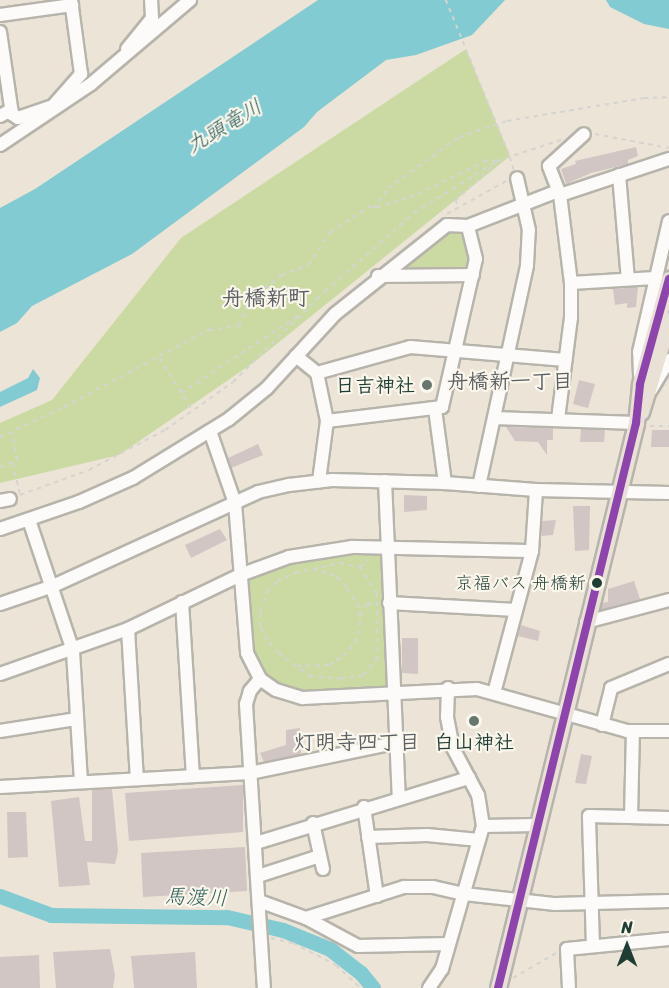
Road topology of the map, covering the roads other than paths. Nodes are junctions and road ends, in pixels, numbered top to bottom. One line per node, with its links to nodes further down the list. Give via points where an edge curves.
1 (151, 0): 6 (street, via 153,18)
2 (190, 0): 6 (street)
3 (71, 2): 4 (street); 7 (street, via 81,74)
4 (0, 15)
5 (0, 32): 8 (street)
6 (123, 58): 7 (street)
7 (54, 108): 8 (street, via 18,118); 10 (street)
8 (6, 113)
9 (584, 134): 14 (street, via 549,166)
10 (2, 142)
11 (669, 159): 12 (street)
12 (619, 175): 14 (street); 20 (street)
13 (516, 181): 15 (street)
14 (559, 193): 15 (street); 22 (street)
15 (525, 204): 17 (street); 26 (street, via 529,230 527,266)
16 (669, 221): 21 (street)
17 (468, 226): 18 (street, via 476,259); 19 (street, via 447,225)
18 (473, 274): 19 (street); 24 (street)
19 (378, 276): 25 (street)
20 (628, 279): 21 (street); 22 (street)
21 (662, 279): 30 (main road)
22 (571, 283): 27 (street)
23 (669, 320): 30 (main road)
24 (457, 352): 26 (street); 29 (street, via 410,347); 31 (street, via 442,408)
25 (296, 356): 29 (street); 36 (street, via 267,388)
26 (508, 356): 27 (street); 32 (street)
27 (565, 360): 33 (street)
28 (669, 360): 30 (street)
29 (316, 373): 34 (street)
30 (645, 388): 35 (main road)
31 (435, 409): 34 (street); 39 (street)
32 (494, 418): 33 (street); 40 (street)
33 (558, 419): 35 (street)
34 (327, 421): 37 (street)
35 (643, 425): 43 (main road)
36 (210, 431): 44 (street); 45 (street, via 133,478)
37 (319, 481): 38 (street); 44 (street, via 272,488)
38 (385, 481): 39 (street); 47 (street)
39 (445, 483): 40 (street)
40 (479, 486): 41 (street)
41 (536, 490): 43 (street); 48 (street)
42 (669, 493): 43 (street)
43 (620, 494): 56 (main road)
44 (235, 503): 49 (street); 50 (street)
45 (29, 520): 46 (street); 50 (street)
46 (0, 529)
47 (387, 546): 48 (street); 49 (street, via 289,557); 53 (street)
48 (532, 551): 55 (street)
49 (240, 575): 52 (street); 61 (street, via 244,641 252,668)
50 (53, 586): 54 (street); 58 (street)
51 (669, 601): 56 (street)
52 (182, 602): 57 (street); 73 (street)
53 (383, 602): 55 (street); 63 (street)
54 (0, 604)
55 (516, 610): 64 (street)
56 (586, 622): 65 (main road)
57 (128, 628): 58 (street); 75 (street)
58 (73, 651): 60 (street); 66 (street)
59 (669, 664): 67 (street, via 611,688)
60 (0, 674)
61 (260, 679): 63 (street, via 289,696 303,698); 72 (street, via 246,704)
62 (448, 688): 63 (street); 64 (street); 74 (street, via 447,717 453,748)
63 (392, 692): 71 (street)
64 (494, 693): 65 (street)
65 (562, 716): 67 (street); 83 (main road)
66 (77, 719): 68 (street); 76 (street)
67 (602, 725): 70 (street)
68 (0, 731)
69 (669, 731): 70 (street)
70 (633, 732): 80 (street)
71 (395, 742): 72 (street); 78 (street)
72 (250, 773): 73 (street); 87 (street)
73 (193, 776): 75 (street)
74 (469, 778): 78 (street); 84 (street, via 483,810)
75 (137, 779): 76 (street)
76 (81, 782): 77 (street)
77 (0, 787)
78 (399, 797): 79 (street)
79 (364, 807): 82 (street); 85 (street)
80 (631, 817): 81 (street); 94 (street, via 589,816)
81 (669, 818)
82 (313, 823): 87 (street); 88 (street, via 322,862)
83 (536, 825): 84 (street); 91 (main road)
84 (483, 826): 86 (street)
85 (368, 837): 86 (street, via 427,835); 90 (street)
86 (478, 840): 89 (street)
87 (256, 843): 88 (street)
88 (258, 876): 92 (street)
89 (464, 894): 90 (street, via 432,887 404,887); 91 (street); 97 (street)
90 (377, 896): 95 (street)
91 (518, 899): 94 (street, via 555,904); 99 (main road)
92 (259, 901): 95 (street); 100 (street)
93 (669, 901): 94 (street)
94 (590, 902): 98 (street)
95 (306, 918): 97 (street, via 358,946)
96 (669, 939): 98 (street)
97 (449, 944): 101 (street, via 442,969)
98 (593, 946): 102 (street, via 567,949)
99 (503, 985)
100 (264, 988)
101 (429, 988)
102 (569, 988)

